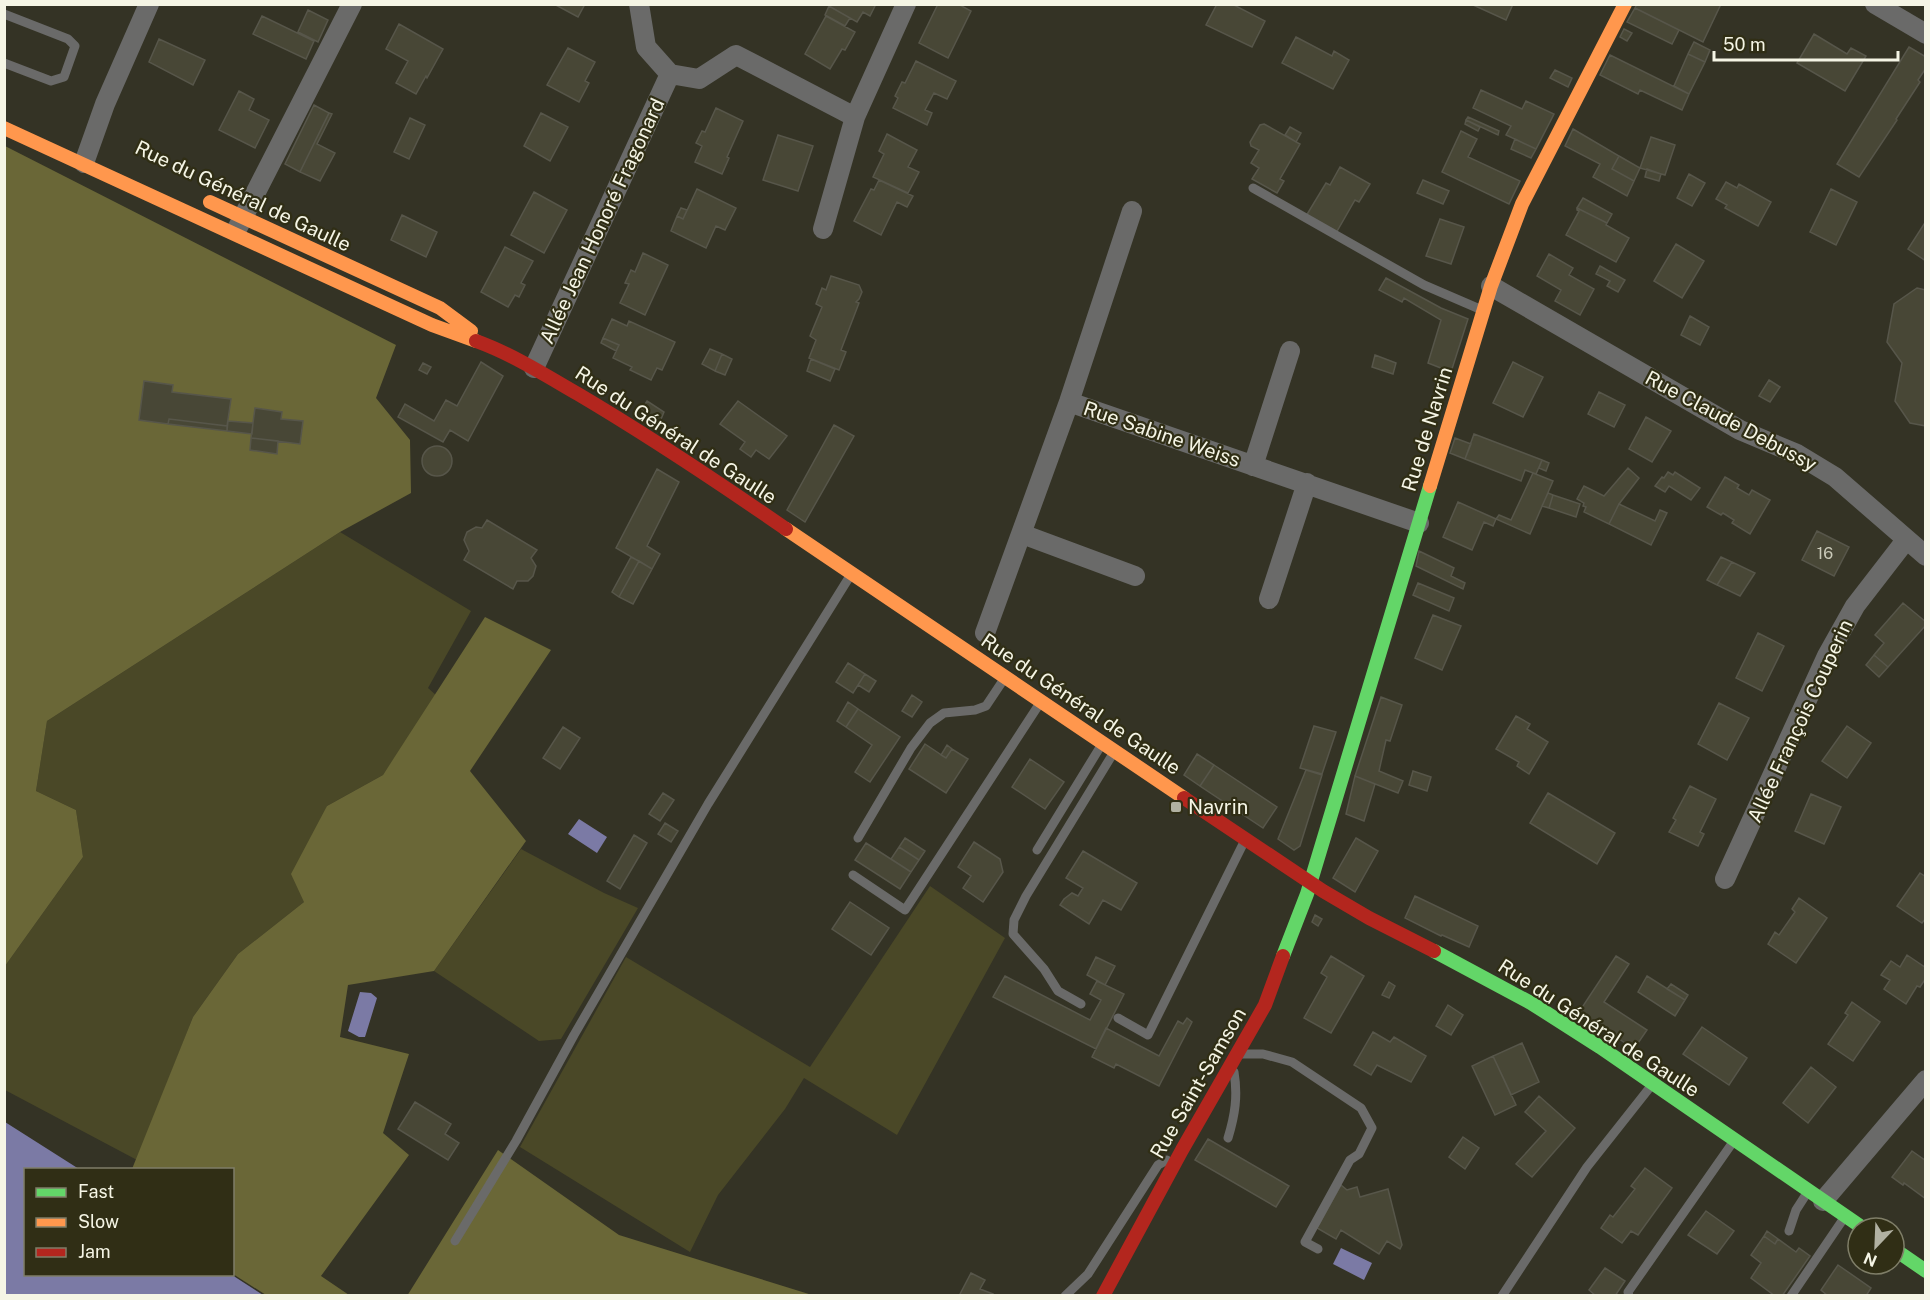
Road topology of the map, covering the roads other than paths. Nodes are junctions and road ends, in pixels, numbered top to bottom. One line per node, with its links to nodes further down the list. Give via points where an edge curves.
1 (149, 4): 13 (street)
2 (352, 4): 17 (street)
3 (639, 4): 10 (street, Allée Jean Honoré Fragonard, via 646,47)
4 (906, 4): 11 (street)
5 (1625, 4): 19 (main road, Rue de Navrin, via 1522,204)
6 (1875, 4): 8 (street)
7 (4, 14): 9 (lane, via 68,39 75,46 64,77 51,81)
8 (1926, 34)
9 (4, 63)
10 (670, 74): 11 (street, Allée Jean Honoré Fragonard, via 699,79 736,55); 23 (street, Allée Jean Honoré Fragonard)
11 (855, 117): 18 (street)
12 (4, 128): 13 (main road, Rue du Général de Gaulle)
13 (89, 151): 17 (main road, Rue du Général de Gaulle)
14 (1253, 188): 20 (lane, via 1424,285)
15 (194, 195): 17 (main road, Rue du Général de Gaulle)
16 (1132, 211): 24 (street)
17 (239, 225): 21 (main road, Rue du Général de Gaulle, via 432,325); 21 (main road, Rue du Général de Gaulle, via 440,308)
18 (823, 229)
19 (1491, 286): 20 (main road, Rue de Navrin); 29 (street, Rue Claude Debussy, via 1740,430 1797,453 1835,477)
20 (1484, 310): 27 (main road, Rue de Navrin)
21 (491, 346): 23 (main road, Rue du Général de Gaulle)
22 (1290, 351): 25 (street)
23 (534, 368): 31 (main road, Rue du Général de Gaulle, via 710,477)
24 (1069, 402): 25 (street, Rue Sabine Weiss); 28 (street, Rue Sabine Weiss)
25 (1253, 466): 26 (street, Rue Sabine Weiss)
26 (1307, 483): 27 (street, Rue Sabine Weiss); 33 (street)
27 (1419, 523): 43 (main road, Rue de Navrin)
28 (1022, 534): 32 (street); 34 (street, Rue Sabine Weiss)
29 (1906, 540): 30 (street, Rue Claude Debussy); 42 (street, Allée François Couperin, via 1855,606 1827,656)
30 (1926, 556)
31 (851, 574): 35 (main road, Rue du Général de Gaulle); 55 (lane, via 708,804)
32 (1135, 576)
33 (1269, 599)
34 (985, 633)
35 (1006, 677): 36 (main road, Rue du Général de Gaulle); 39 (lane, via 986,706 944,713 930,723)
36 (1041, 701): 37 (main road, Rue du Général de Gaulle); 41 (lane, via 905,910)
37 (1109, 746): 38 (main road, Rue du Général de Gaulle); 40 (lane); 44 (lane, via 1014,920 1013,934 1058,991)
38 (1246, 837): 43 (main road, Rue du Général de Gaulle); 45 (lane, via 1148,1035)
39 (858, 838)
40 (1037, 850)
41 (853, 876)
42 (1725, 879)
43 (1310, 882): 46 (main road, Rue Saint-Samson, via 1265,1005); 48 (main road, Rue du Général de Gaulle, via 1369,918 1531,1003)
44 (1081, 1004)
45 (1118, 1018)
46 (1234, 1058): 49 (lane, via 1236,1112); 51 (main road, Rue Saint-Samson); 56 (lane, via 1263,1054 1292,1062 1361,1108 1372,1128 1305,1242)
47 (1926, 1080): 52 (street)
48 (1652, 1084): 50 (main road, Rue du Général de Gaulle); 61 (lane, via 1587,1167)
49 (1228, 1138)
50 (1734, 1140): 52 (main road, Rue du Général de Gaulle); 62 (lane, via 1628,1292)
51 (1182, 1150): 59 (lane, via 1158,1165 1088,1274); 60 (main road, Rue Saint-Samson)
52 (1816, 1196): 53 (main road, Rue du Général de Gaulle); 54 (lane, via 1796,1210)
53 (1845, 1216): 63 (lane)
54 (1789, 1231)
55 (455, 1241)
56 (1318, 1249)
57 (1906, 1257): 58 (main road)
58 (1926, 1270)
59 (1065, 1296)
60 (1103, 1296)
61 (1502, 1296)
62 (1629, 1296)
63 (1791, 1296)

